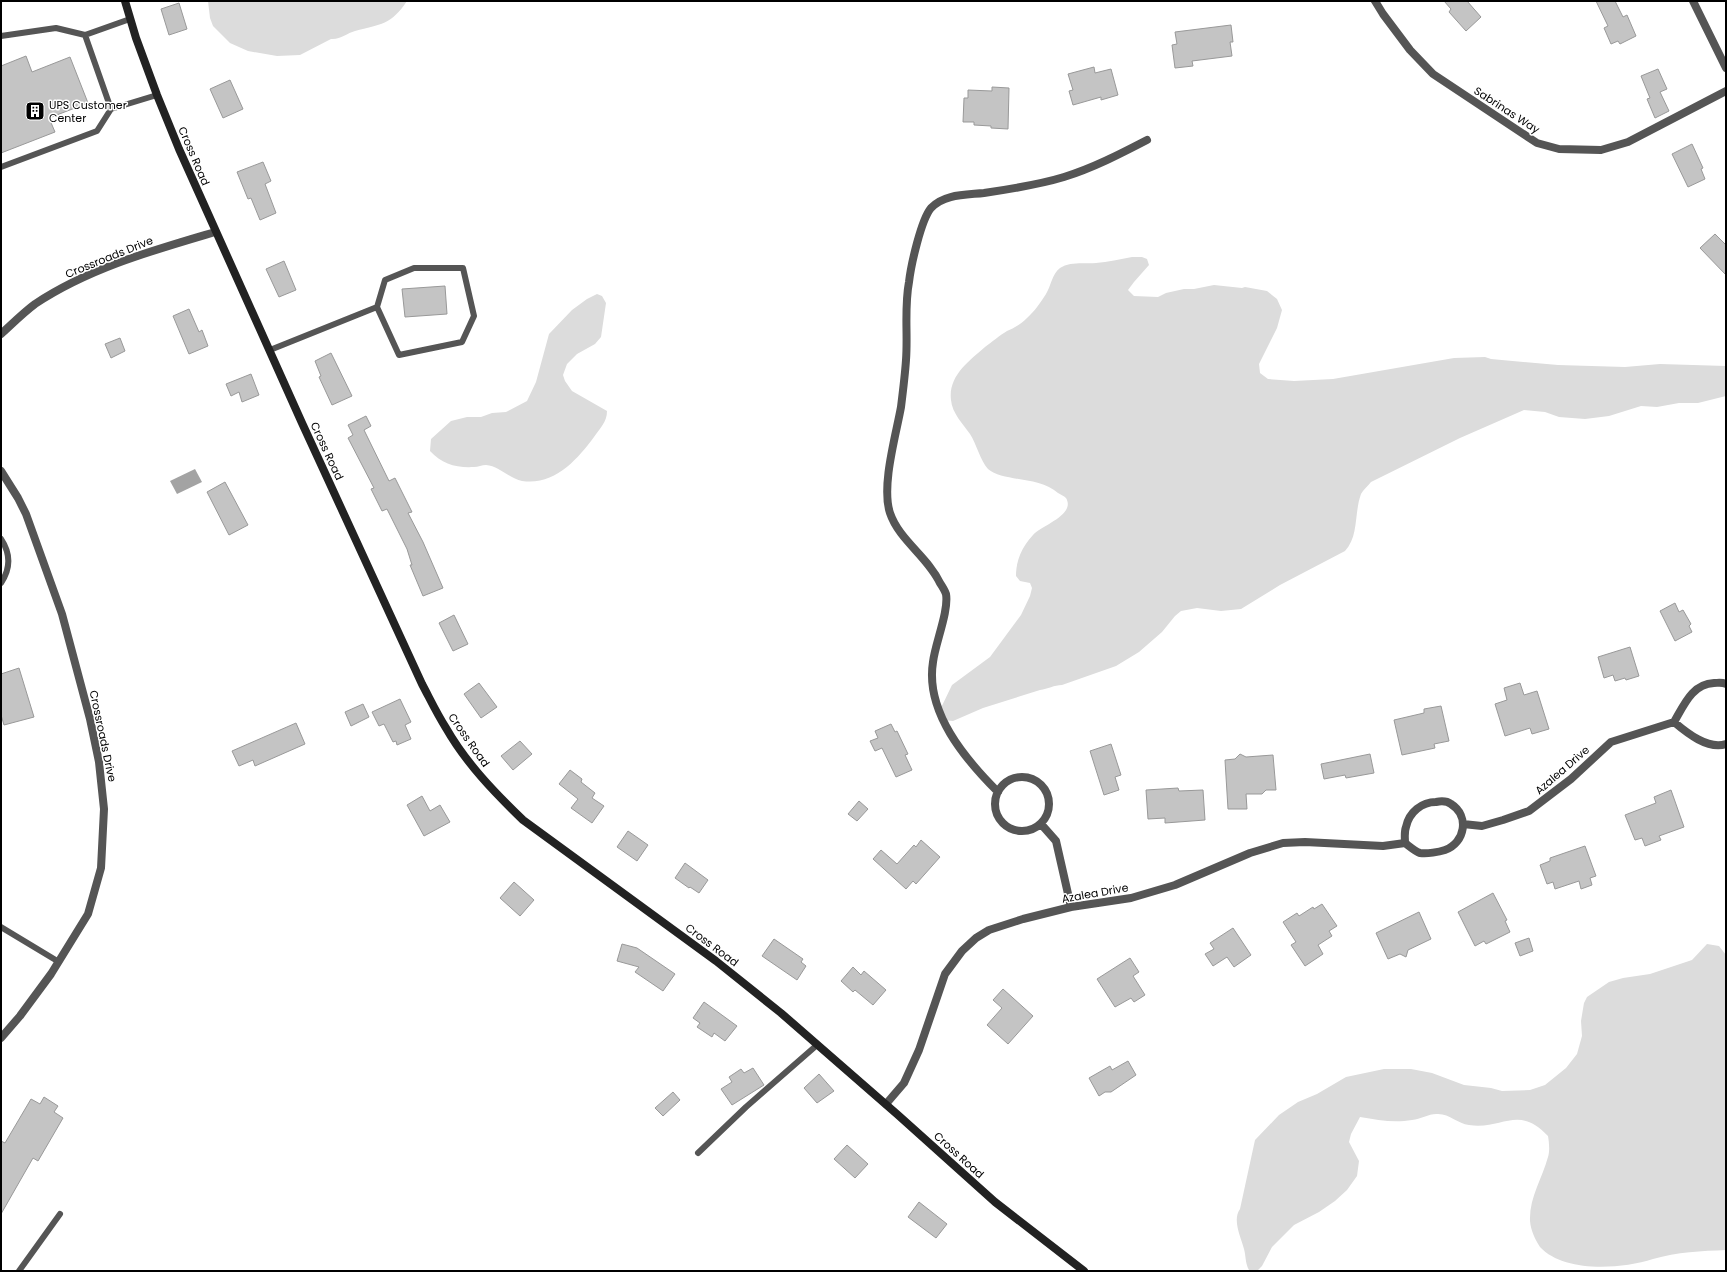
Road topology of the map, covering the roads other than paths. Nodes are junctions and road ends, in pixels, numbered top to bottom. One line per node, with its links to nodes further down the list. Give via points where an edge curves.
1 (125, 1): 4 (street, Cross Road)
2 (1375, 1): 8 (street, Sabrinas Way, via 1410,50 1433,74 1537,143 1559,149 1601,150 1628,142)
3 (1693, 1): 7 (street)
4 (130, 19): 5 (lane); 9 (street, Cross Road)
5 (85, 35): 6 (lane, via 56,28); 10 (lane)
6 (1, 36)
7 (1726, 68)
8 (1726, 91)
9 (157, 95): 10 (lane); 13 (street, Cross Road)
10 (111, 109): 12 (lane, via 97,131)
11 (1147, 140): 23 (street, via 1114,157 1064,177 1015,189 942,199 930,210 918,238 906,304 906,357 901,406 890,462 889,511 897,528 936,573 946,594 932,662 935,702 951,733 974,767)
12 (1, 167)
13 (215, 232): 15 (street, Crossroads Drive, via 148,252 81,279 34,305); 16 (street, Cross Road)
14 (377, 307): 14 (lane, via 385,280 414,268 463,268 474,316 462,342 399,355); 16 (lane)
15 (1, 334)
16 (270, 350): 31 (street, Cross Road, via 422,684 446,728 471,764 495,793 523,820 716,961 782,1013)
17 (1, 471): 29 (street, Crossroads Drive, via 26,514 62,614 90,719 103,785 104,828 101,868 88,914)
18 (1, 539): 19 (lane, via 6,549 9,567)
19 (1, 583)
20 (1726, 684): 21 (street, via 1706,684 1693,690)
21 (1674, 722): 22 (street, via 1687,734 1708,744); 25 (street, Azalea Drive, via 1611,742 1571,779 1529,811 1482,826)
22 (1726, 744)
23 (998, 792): 24 (street, via 995,808 1000,820 1010,829 1026,832); 24 (street, via 1004,784 1016,778 1030,778 1038,782 1045,789 1049,807 1047,816)
24 (1041, 824): 27 (street, via 1056,840)
25 (1463, 824): 26 (street, via 1459,841 1451,848 1440,852 1420,853); 26 (street, via 1460,812 1451,804 1444,801 1429,802 1413,813 1406,827)
26 (1405, 843): 27 (street, Azalea Drive, via 1383,846 1283,843 1250,853 1175,885 1131,898)
27 (1071, 907): 32 (street, Azalea Drive, via 989,930 976,938 962,952 945,974 920,1050 904,1083)
28 (1, 927): 29 (lane)
29 (59, 962): 30 (street, Crossroads Drive)
30 (1, 1038)
31 (817, 1046): 32 (street, Cross Road); 33 (lane)
32 (886, 1104): 36 (street, Cross Road, via 995,1202)
33 (698, 1152)
34 (60, 1214): 35 (lane)
35 (19, 1271)
36 (1084, 1271)

